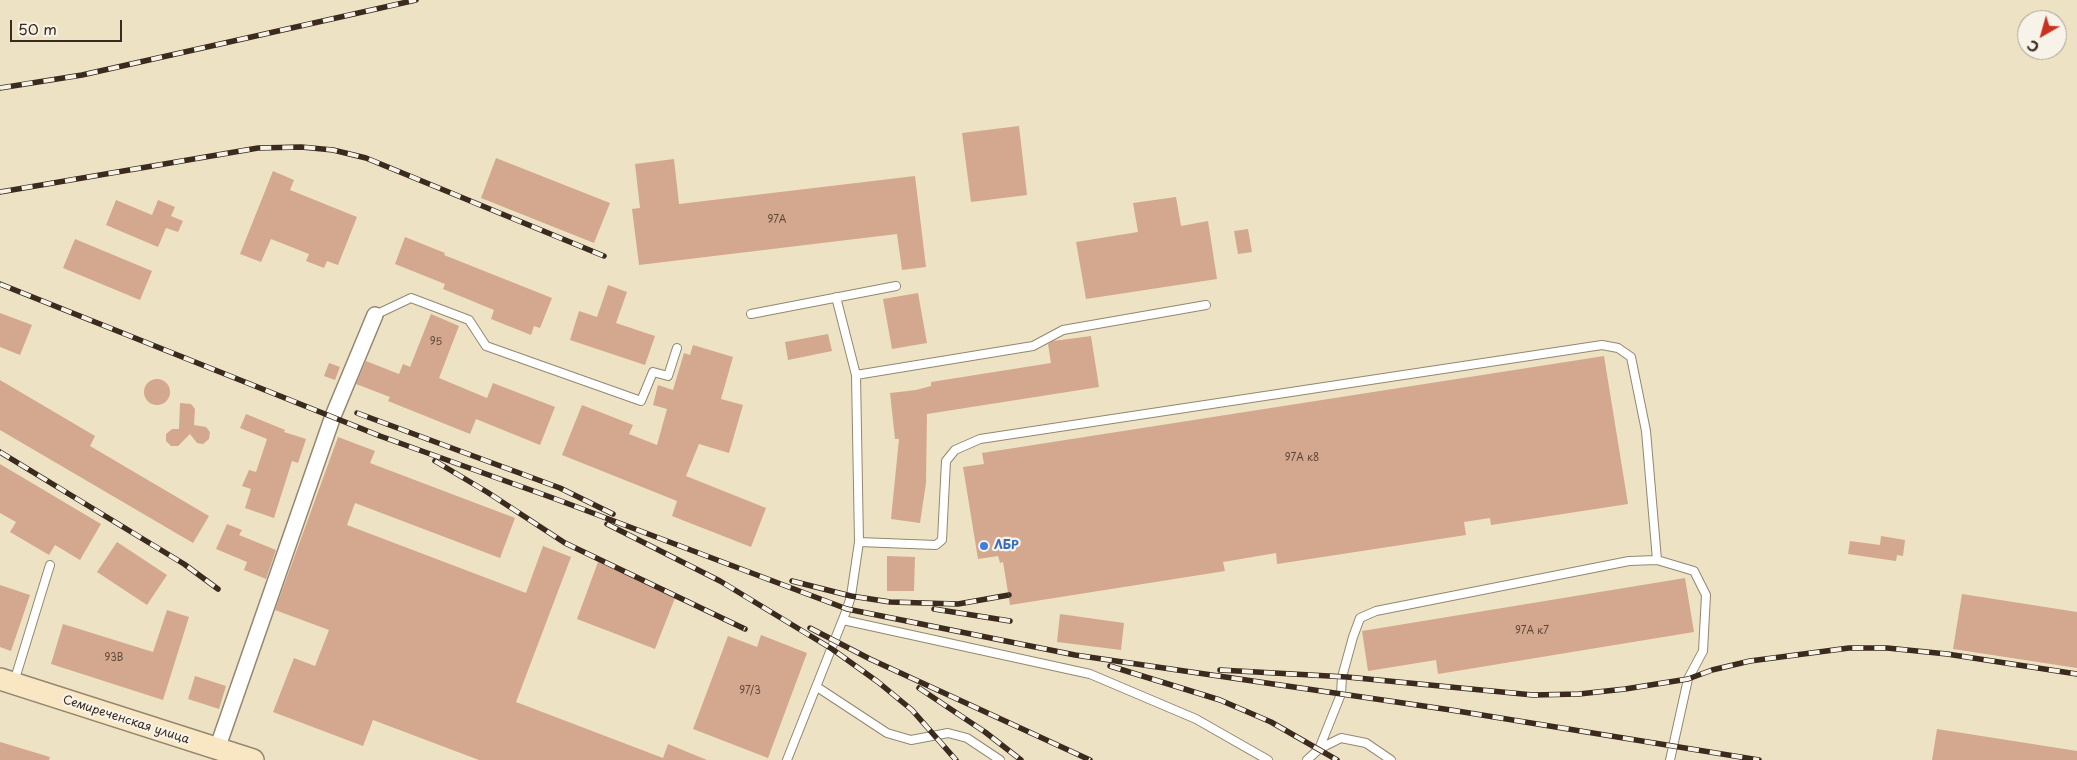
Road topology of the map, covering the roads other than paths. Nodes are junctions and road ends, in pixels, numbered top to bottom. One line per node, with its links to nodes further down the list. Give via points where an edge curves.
1 (896, 286): 2 (lane)
2 (836, 296): 5 (lane); 7 (lane)
3 (1206, 305): 7 (lane, via 1063,330 1033,346)
4 (375, 314): 6 (lane, via 411,298 469,320 486,346 641,401 653,372 668,376); 14 (street, via 333,416)
5 (751, 314)
6 (677, 348)
7 (856, 375): 8 (lane)
8 (859, 542): 9 (lane, via 936,545 942,540 946,461 955,450 980,439 1602,345 1618,348 1630,357 1646,431); 11 (lane, via 851,596)
9 (1657, 560): 15 (lane, via 1619,563 1376,611 1360,618 1342,676 1341,694); 22 (lane, via 1694,571 1706,595 1702,650 1688,679)
10 (50, 566): 12 (lane)
11 (843, 620): 13 (lane); 19 (lane, via 1090,674 1196,719)
12 (7, 682): 14 (main road, Семиреченская улица)
13 (816, 687): 17 (lane); 18 (lane, via 887,733 912,740 948,732 967,738)
14 (217, 748): 16 (main road, Семиреченская улица)
15 (1319, 749): 20 (lane); 21 (lane, via 1341,738 1366,743)
16 (253, 760)
17 (787, 760)
18 (1000, 760)
19 (1268, 760)
20 (1307, 760)
21 (1391, 760)
22 (1670, 760)

